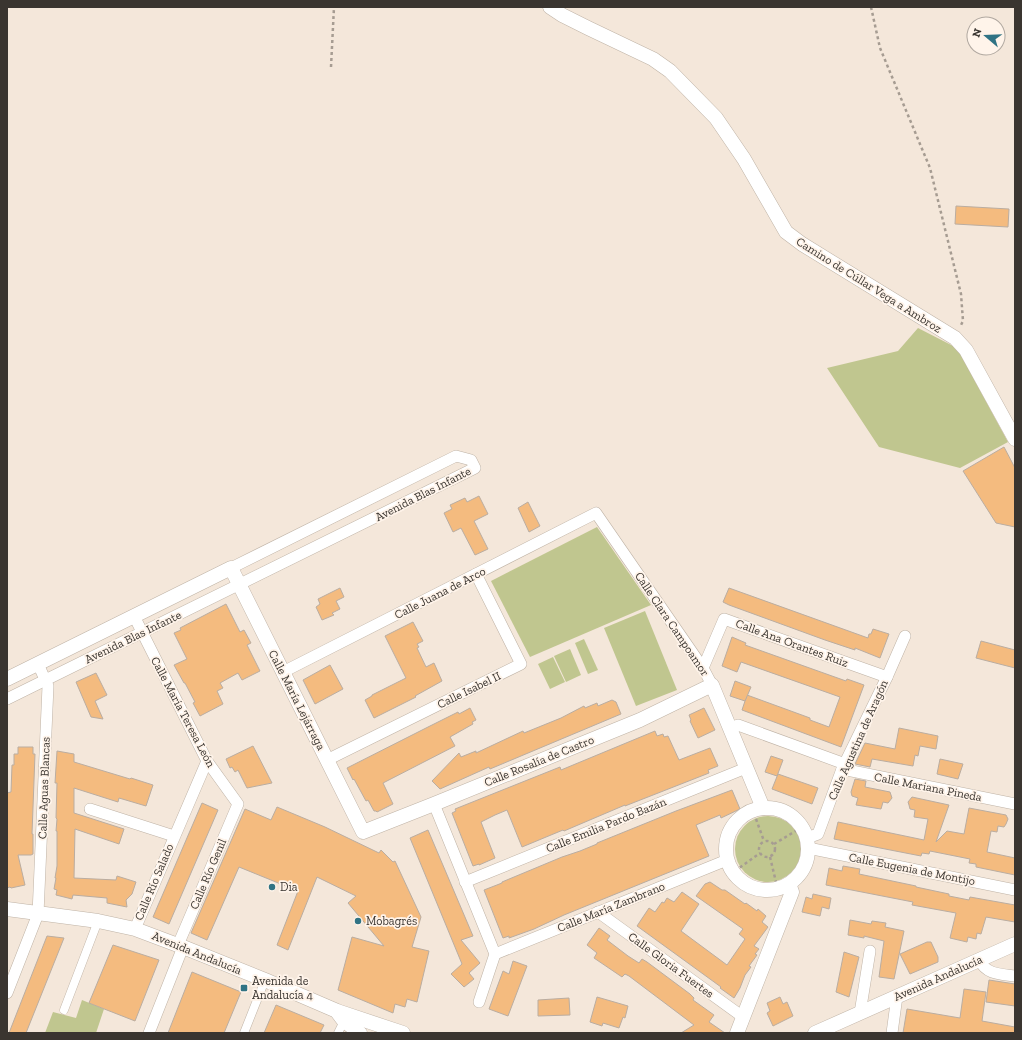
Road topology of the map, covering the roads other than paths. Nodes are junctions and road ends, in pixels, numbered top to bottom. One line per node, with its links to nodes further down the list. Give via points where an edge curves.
1 (550, 7): 2 (street, Camino de Cúllar Vega a Ambroz, via 653,59 670,71 716,118 744,159 786,232 955,338 966,350)
2 (1015, 439)
3 (596, 513): 5 (street, Calle Juana de Arco); 11 (street, Calle Clara Campoamor)
4 (231, 568): 6 (street, Calle María Lejárraga); 6 (street, Avenida Blas Infante, via 456,456 471,460 476,468); 7 (street, Avenida Blas Infante)
5 (476, 574): 12 (street, Calle Juana de Arco); 19 (street, Calle Isabel II, via 521,664)
6 (240, 585): 8 (street, Avenida Blas Infante); 12 (street, Calle María Lejárraga)
7 (134, 616): 8 (street, Calle María Teresa León); 10 (street, Avenida Blas Infante)
8 (142, 632): 15 (street, Avenida Blas Infante); 20 (street, Calle María Teresa León)
9 (905, 636): 13 (street, Calle Agustina de Aragón)
10 (38, 664): 14 (street, Avenida Blas Infante); 15 (street, Calle Aguas Blancas)
11 (703, 668): 13 (street, Calle Ana Orantes Ruiz, via 724,619); 16 (street, Calle Clara Campoamor)
12 (283, 672): 19 (street, Calle María Lejárraga)
13 (887, 677): 21 (street, Calle Agustina de Aragón)
14 (7, 680)
15 (46, 681): 17 (street, Avenida Blas Infante); 37 (street, Calle Aguas Blancas, via 48,686)
16 (712, 685): 18 (street, Calle Clara Campoamor); 24 (street, Calle Rosalía de Castro, via 640,720)
17 (7, 699)
18 (730, 728): 21 (street, Calle Mariana Pineda, via 738,725); 22 (street, Calle Clara Campoamor)
19 (327, 760): 28 (street, Calle María Lejárraga)
20 (208, 762): 23 (street, Calle María Teresa León); 29 (street, Calle Río Salado)
21 (843, 767): 25 (street, Calle Mariana Pineda); 30 (street, Calle Agustina de Aragón, via 818,834)
22 (746, 768): 27 (street, Calle Clara Campoamor); 32 (street, Calle Emilia Pardo Bazán)
23 (238, 804): 41 (street, Calle Río Genil)
24 (434, 804): 28 (street, Calle Rosalía de Castro); 32 (street)
25 (1015, 804)
26 (90, 809): 29 (street, Calle Río Salado)
27 (757, 809): 30 (street, via 771,808 794,817); 31 (street, via 741,816 733,825 726,849)
28 (363, 832)
29 (174, 836): 39 (street, Calle Río Salado)
30 (806, 838): 33 (street, via 806,862 799,875); 34 (street, Calle Eugenia de Montijo)
31 (730, 866): 33 (street, via 745,884 755,889 766,890); 36 (street, Calle María Zambrano)
32 (465, 882): 43 (street)
33 (783, 886): 52 (street, via 792,892)
34 (1015, 890)
35 (7, 909): 37 (street, Avenida Andalucía)
36 (598, 912): 43 (street, Calle María Zambrano); 52 (street, Calle Gloria Fuertes)
37 (38, 914): 38 (street, Avenida Andalucía); 47 (street, Calle Aguas Blancas)
38 (98, 921): 39 (street, Avenida Andalucía); 50 (street)
39 (135, 929): 41 (street, Avenida Andalucía)
40 (1015, 944): 44 (street, Avenida Andalucía)
41 (181, 946): 46 (street, Avenida Andalucía); 54 (street, Calle Río Genil)
42 (870, 951): 51 (street)
43 (495, 954): 49 (street)
44 (979, 960): 45 (street, via 983,968 992,973); 48 (street, Avenida Andalucía)
45 (1015, 976)
46 (265, 980): 53 (street, Avenida Andalucía); 55 (street)
47 (7, 993)
48 (897, 996): 51 (street, Avenida Andalucía); 60 (street)
49 (479, 1002)
50 (64, 1010)
51 (860, 1013): 59 (street, Avenida Andalucía)
52 (743, 1017): 58 (street)
53 (340, 1022): 56 (street); 57 (street, Avenida Andalucía)
54 (149, 1033)
55 (244, 1033)
56 (360, 1033)
57 (399, 1033)
58 (737, 1033)
59 (815, 1033)
60 (892, 1033)

